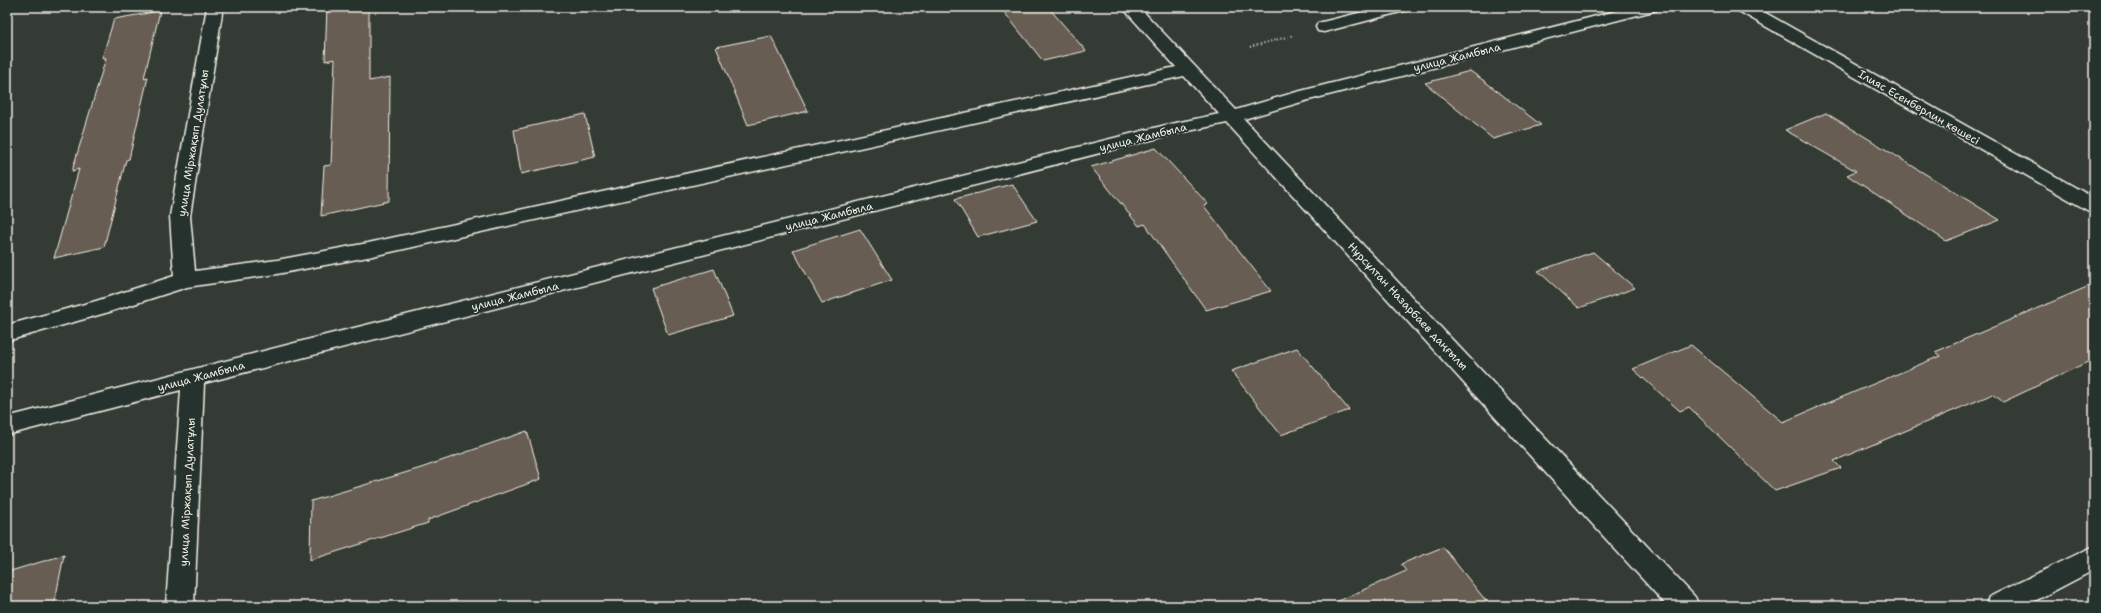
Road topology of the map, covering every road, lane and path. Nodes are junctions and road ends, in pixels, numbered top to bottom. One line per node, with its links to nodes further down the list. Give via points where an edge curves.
1 (214, 7): 11 (street, улица Міржақып Дулатұлы, via 180,216)
2 (1130, 7): 8 (street, Нұрсұлтан Назарбаев даңғылы)
3 (1402, 7): 6 (street)
4 (1651, 7): 9 (street, улица Жамбыла, via 1306,95)
5 (1743, 7): 10 (street, Ілияс Есенберлин көшесі)
6 (1324, 27): 7 (path)
7 (1250, 47)
8 (1188, 70): 9 (street, Нұрсұлтан Назарбаев даңғылы); 11 (street, via 368,250 277,267)
9 (1232, 117): 13 (street, улица Жамбыла, via 1166,131); 17 (street, Нұрсұлтан Назарбаев даңғылы)
10 (2094, 206)
11 (185, 280): 12 (street)
12 (7, 333)
13 (193, 378): 14 (street, улица Жамбыла); 16 (street, улица Міржақып Дулатұлы)
14 (7, 426)
15 (2094, 557): 18 (street)
16 (180, 606)
17 (1685, 606)
18 (1998, 606)

